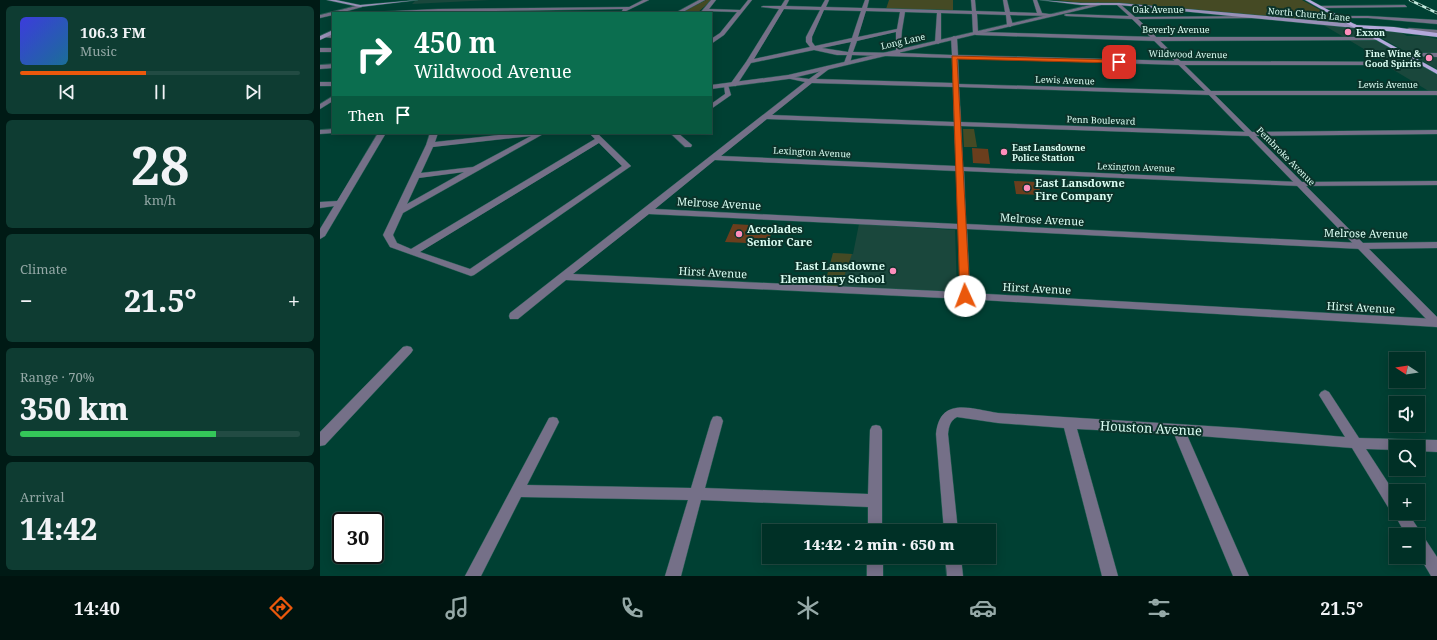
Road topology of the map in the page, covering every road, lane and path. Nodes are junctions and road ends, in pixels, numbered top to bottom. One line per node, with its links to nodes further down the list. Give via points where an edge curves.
1 (329, 0): 19 (main road)
2 (416, 0): 15 (main road)
3 (647, 0): 23 (street)
4 (703, 0): 36 (street)
5 (714, 0): 37 (street)
6 (750, 0): 29 (street)
7 (787, 0): 24 (street)
8 (827, 0): 26 (street)
9 (867, 0): 27 (street)
10 (973, 0): 39 (street)
11 (1005, 0): 40 (street)
12 (1036, 0): 42 (street)
13 (1042, 0): 17 (main road, North Church Lane)
14 (1307, 0): 22 (main road)
15 (384, 2): 19 (main road); 32 (main road)
16 (534, 3): 25 (street)
17 (1099, 4): 18 (main road, North Church Lane); 43 (street, Long Lane)
18 (1119, 4): 45 (main road, North Church Lane); 47 (street, Pembroke Avenue)
19 (360, 6): 31 (street)
20 (1405, 6): 22 (street)
21 (763, 7): 24 (street)
22 (1320, 7): 46 (main road)
23 (628, 8): 25 (street); 35 (street)
24 (782, 8): 26 (street); 73 (street)
25 (526, 9): 28 (street); 34 (street)
26 (823, 9): 27 (street); 64 (street, via 809,40)
27 (863, 10): 30 (street); 61 (street)
28 (465, 11): 33 (street)
29 (741, 11): 37 (street); 62 (street, via 722,34)
30 (903, 11): 38 (street); 51 (street)
31 (338, 12)
32 (373, 12)
33 (387, 12)
34 (522, 12)
35 (620, 12)
36 (679, 12)
37 (703, 12)
38 (939, 12): 39 (street); 63 (street)
39 (974, 12): 40 (street); 55 (street)
40 (1008, 13): 42 (street); 49 (street)
41 (332, 14): 44 (street)
42 (1040, 14): 43 (street)
43 (1054, 15): 47 (street, Oak Avenue); 49 (street, Long Lane)
44 (320, 17)
45 (1262, 17): 47 (street, Oak Avenue); 50 (main road, North Church Lane)
46 (1338, 17): 48 (street); 50 (main road)
47 (1134, 18): 60 (street, Pembroke Avenue)
48 (1437, 22)
49 (1010, 25): 55 (street, Long Lane)
50 (1355, 26): 52 (main road); 59 (main road)
51 (899, 30): 61 (street); 67 (street)
52 (1399, 30): 54 (street); 56 (main road)
53 (332, 32): 57 (main road)
54 (1437, 32)
55 (976, 33): 58 (street, Long Lane); 60 (street, Beverly Avenue)
56 (1437, 35)
57 (323, 37)
58 (954, 38): 63 (street, Long Lane); 72 (street)
59 (1377, 38): 60 (street, Beverly Avenue); 70 (main road)
60 (1156, 39): 75 (street, Pembroke Avenue)
61 (854, 40): 64 (street); 68 (street)
62 (712, 41)
63 (938, 42): 67 (street, Long Lane)
64 (814, 48): 68 (street); 73 (street)
65 (320, 50): 66 (street)
66 (332, 50)
67 (898, 52): 69 (street, Long Lane)
68 (850, 54): 69 (street); 74 (street)
69 (882, 55): 72 (street, Wildwood Avenue); 74 (street, Long Lane)
70 (1407, 55): 71 (street); 76 (main road)
71 (1437, 55)
72 (954, 57): 75 (street, Wildwood Avenue); 87 (street)
73 (749, 62): 85 (street)
74 (846, 63): 79 (street, Long Lane)
75 (1180, 63): 76 (street, Wildwood Avenue); 89 (street, Pembroke Avenue)
76 (1421, 64): 80 (main road)
77 (332, 66): 78 (street)
78 (320, 67)
79 (827, 68): 81 (street, Long Lane); 82 (street)
80 (1437, 72)
81 (788, 77): 82 (street, Lewis Avenue); 85 (street, Long Lane)
82 (810, 81): 87 (street, Lewis Avenue); 94 (street)
83 (320, 84): 84 (street)
84 (332, 84)
85 (734, 85): 86 (street, Long Lane)
86 (726, 86): 88 (street, Long Lane); 93 (street, via 728,95)
87 (956, 86): 89 (street, Lewis Avenue); 95 (street)
88 (712, 87)
89 (1210, 93): 90 (street, Lewis Avenue); 105 (street, Pembroke Avenue)
90 (1437, 93)
91 (332, 99): 92 (street)
92 (321, 106)
93 (712, 106)
94 (765, 117): 95 (street, Penn Boulevard); 109 (street)
95 (957, 124): 105 (street, Penn Boulevard); 111 (street)
96 (332, 131): 97 (street)
97 (320, 132)
98 (1437, 132): 105 (street, Penn Boulevard)
99 (381, 134): 115 (street)
100 (434, 134): 107 (street)
101 (532, 134): 107 (street)
102 (539, 134): 110 (street)
103 (594, 134): 106 (street)
104 (675, 134): 108 (street)
105 (1249, 134): 114 (street, Pembroke Avenue)
106 (600, 139): 123 (street); 123 (street, via 627,166 471,273)
107 (430, 145): 112 (street)
108 (688, 145)
109 (714, 158): 111 (street, Lexington Avenue); 117 (street)
110 (478, 168): 112 (street); 118 (street)
111 (959, 169): 114 (street, Lexington Avenue); 119 (street)
112 (416, 176): 118 (street)
113 (1437, 183): 114 (street, Lexington Avenue)
114 (1299, 184): 122 (street, Pembroke Avenue)
115 (340, 203): 116 (street); 120 (street)
116 (320, 206)
117 (647, 211): 119 (street, Melrose Avenue); 124 (street)
118 (398, 212): 123 (street, via 388,235 393,244)
119 (962, 227): 122 (street, Melrose Avenue); 125 (street)
120 (320, 236)
121 (1437, 245): 122 (street, Melrose Avenue)
122 (1361, 246): 127 (street, Pembroke Avenue)
123 (412, 253)
124 (564, 277): 125 (street, Hirst Avenue); 126 (street)
125 (965, 296): 127 (street, Hirst Avenue)
126 (514, 316)
127 (1437, 323)
128 (407, 350): 135 (street)
129 (1325, 395): 136 (street)
130 (553, 422): 138 (street)
131 (717, 422): 139 (street)
132 (1069, 423): 134 (street, Houston Avenue); 143 (street, Houston Avenue, via 998,418 961,412 948,416 942,434); 152 (street)
133 (876, 430): 141 (street)
134 (1178, 430): 136 (street, Houston Avenue); 153 (street)
135 (320, 441)
136 (1355, 443): 137 (street, Houston Avenue); 140 (street)
137 (1437, 446)
138 (518, 491): 139 (street); 148 (street)
139 (697, 494): 141 (street); 149 (street)
140 (1389, 496)
141 (876, 500): 142 (street)
142 (875, 524)
143 (950, 524)
144 (1427, 549): 147 (street)
145 (875, 564): 150 (street)
146 (954, 564): 151 (street)
147 (1437, 571)
148 (472, 576)
149 (673, 576)
150 (875, 576)
151 (955, 576)
152 (1110, 576)
153 (1241, 576)

